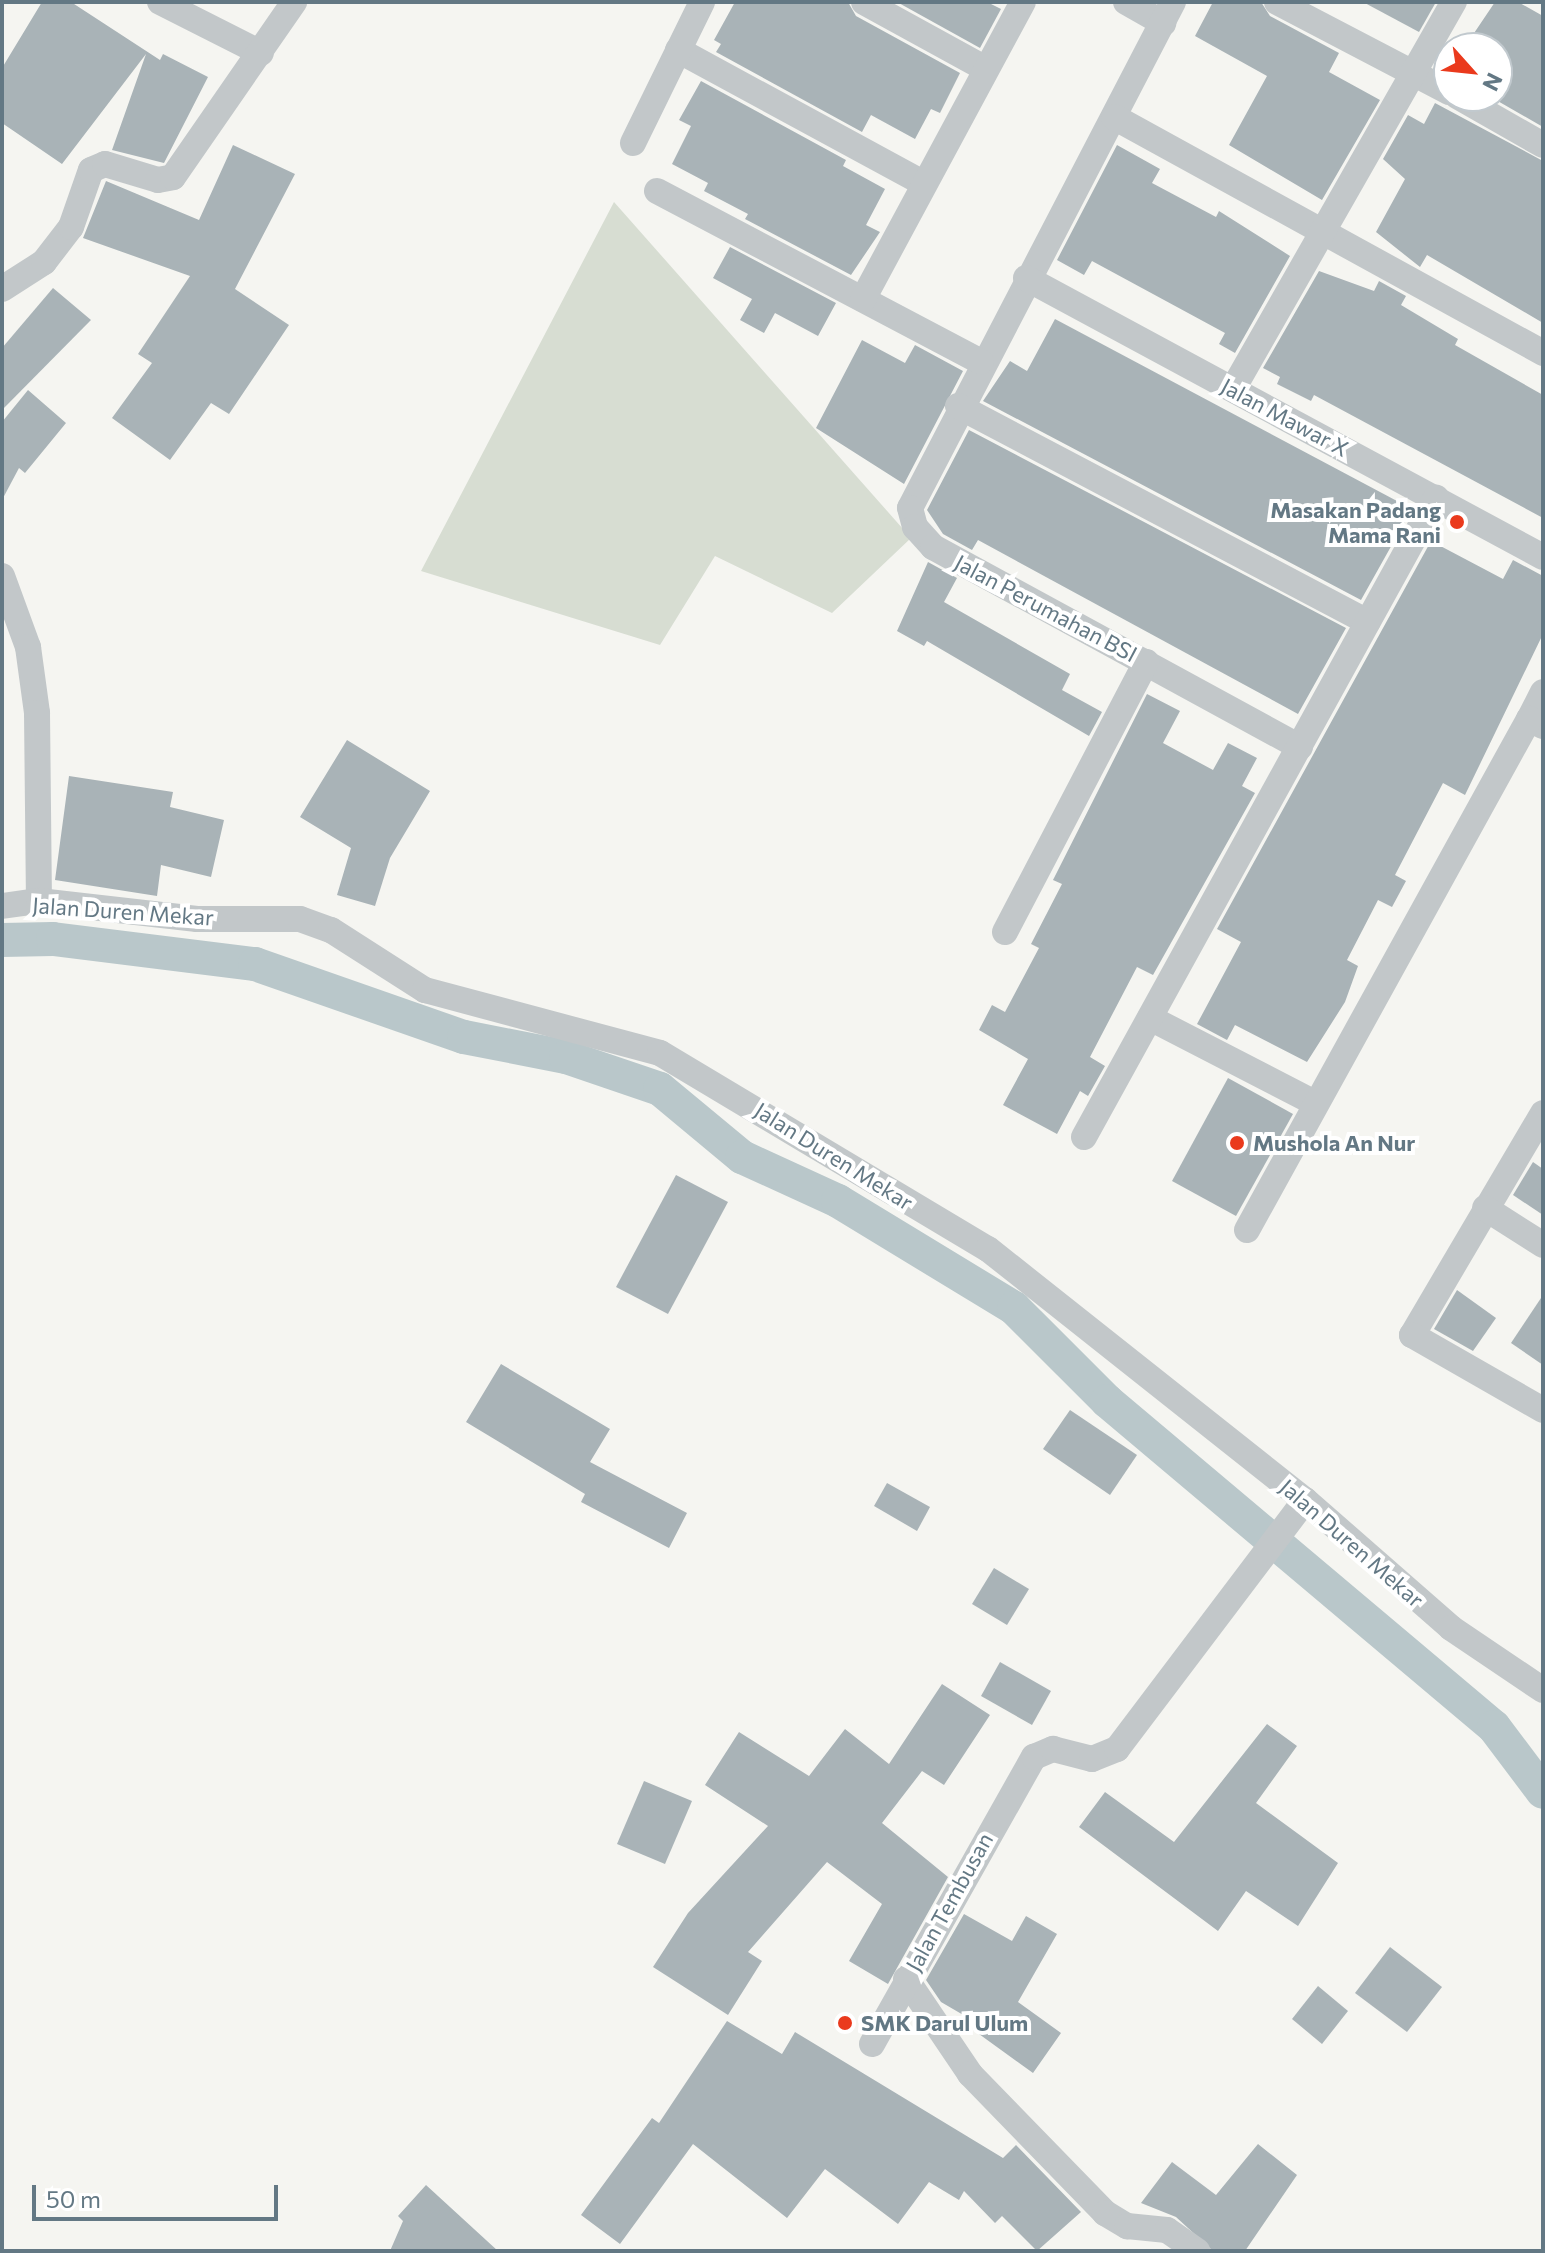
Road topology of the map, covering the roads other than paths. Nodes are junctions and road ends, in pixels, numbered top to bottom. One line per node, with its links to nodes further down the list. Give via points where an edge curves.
1 (160, 2): 12 (street)
2 (294, 2): 12 (street)
3 (702, 2): 11 (street)
4 (864, 2): 13 (street)
5 (1023, 2): 13 (street)
6 (1126, 2): 10 (street, Jalan Perumahan BSI)
7 (1277, 2): 9 (street)
8 (1454, 2): 14 (street)
9 (1312, 10): 14 (street)
10 (1168, 12): 17 (street, Jalan Perumahan BSI)
11 (678, 50): 19 (street); 20 (street)
12 (261, 53): 24 (street, via 173,177 158,180 105,164 91,170 71,227 44,262)
13 (986, 69): 20 (street)
14 (1414, 71): 15 (street); 22 (street)
15 (1433, 82)
16 (1491, 112): 18 (street)
17 (1114, 117): 22 (street); 23 (street, Jalan Perumahan BSI)
18 (1539, 135)
19 (633, 143)
20 (923, 183): 25 (street)
21 (657, 191): 25 (street)
22 (1320, 232): 26 (street); 28 (street)
23 (1026, 278): 27 (street, Jalan Perumahan BSI); 28 (street, Jalan Mawar X)
24 (2, 289)
25 (863, 299): 27 (street)
26 (1543, 353)
27 (981, 362): 29 (street, Jalan Perumahan BSI)
28 (1233, 389): 30 (street, Jalan Mawar X)
29 (958, 406): 33 (street); 34 (street, Jalan Perumahan BSI, via 916,490 915,527 933,547)
30 (1436, 498): 31 (street, Jalan Mawar X); 33 (street)
31 (1543, 557)
32 (2, 576): 38 (street, via 28,647 37,713)
33 (1368, 622): 37 (street)
34 (1146, 662): 37 (street, Jalan Perumahan BSI); 40 (street)
35 (1543, 692): 36 (street)
36 (1536, 723): 42 (street)
37 (1300, 747): 41 (street)
38 (39, 901): 39 (street, Jalan Duren Mekar); 49 (street, Jalan Duren Mekar, via 197,919 300,919 331,930 425,990 660,1053 988,1249)
39 (2, 906)
40 (1005, 932)
41 (1150, 1018): 42 (street); 44 (street)
42 (1315, 1103): 46 (street)
43 (1543, 1113): 45 (street)
44 (1084, 1137)
45 (1485, 1208): 47 (street); 48 (street, via 1412,1335)
46 (1247, 1230)
47 (1543, 1245)
48 (1543, 1410)
49 (1305, 1500): 50 (street, Jalan Duren Mekar, via 1451,1628); 51 (street, Jalan Tembusan, via 1117,1749 1092,1759 1053,1749 1034,1757)
50 (1543, 1690)
51 (906, 1979): 52 (street); 53 (street, Jalan Tembusan, via 970,2074 1105,2213 1127,2226 1167,2230)
52 (872, 2044)
53 (1197, 2251)

